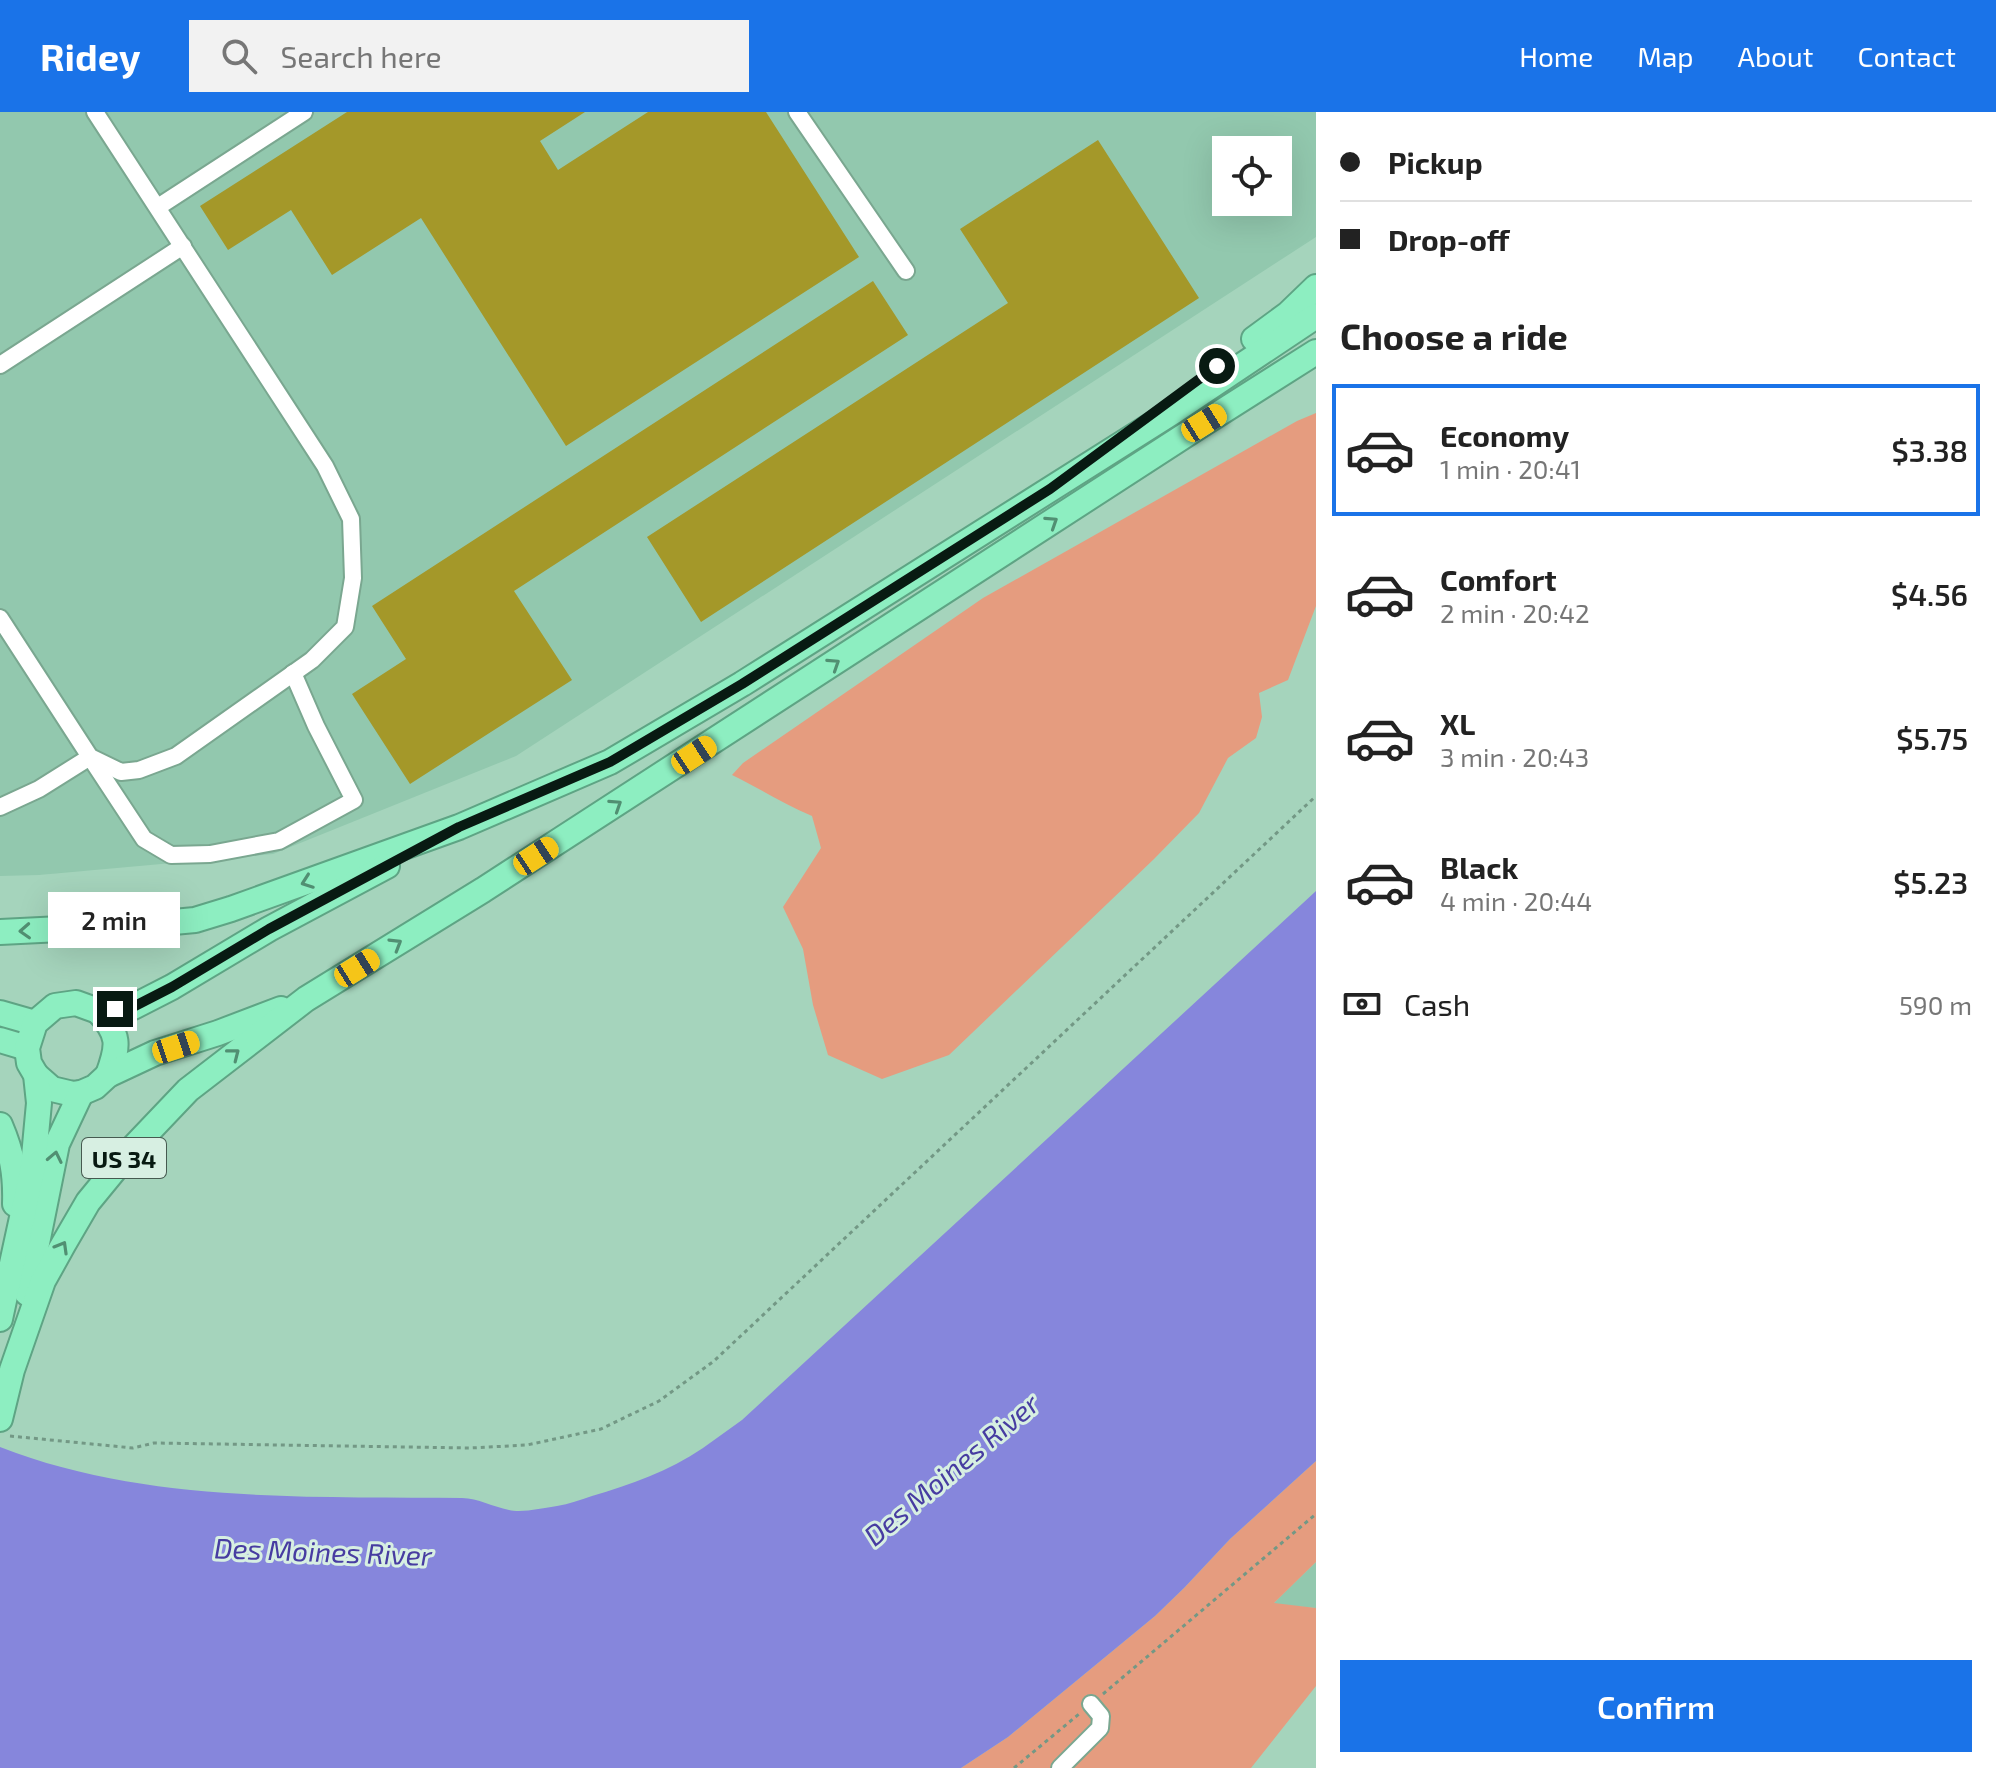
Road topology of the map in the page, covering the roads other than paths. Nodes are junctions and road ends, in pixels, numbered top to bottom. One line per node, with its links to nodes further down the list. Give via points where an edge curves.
1 (95, 112): 4 (lane)
2 (304, 112): 4 (lane)
3 (797, 112): 6 (lane)
4 (158, 207): 5 (lane)
5 (183, 246): 10 (lane); 15 (lane, via 325,466 351,519 353,578 345,627)
6 (906, 271)
7 (1316, 287): 13 (highway, via 1288,314)
8 (1316, 316): 13 (highway)
9 (1316, 352): 12 (highway, US 34)
10 (0, 365)
11 (1316, 369): 12 (highway)
12 (1204, 423): 20 (highway, US 34, one-way to 12, via 510,873)
13 (1050, 489): 18 (highway, via 610,762)
14 (0, 618): 16 (lane)
15 (293, 673): 16 (lane, via 176,756 121,772); 16 (lane, via 354,800 279,841 210,854 171,855 144,839)
16 (90, 757): 17 (lane)
17 (0, 807)
18 (459, 827): 19 (highway, one-way to 19, via 195,920); 21 (highway, via 146,1001)
19 (0, 932)
20 (306, 999): 27 (highway); 32 (highway, US 34, one-way to 20, via 43,1281 88,1202 188,1090)
21 (98, 1011): 23 (highway, via 76,1003 55,1006); 27 (highway, via 112,1026 117,1051)
22 (0, 1013): 23 (highway)
23 (35, 1023): 25 (highway)
24 (0, 1040): 25 (highway)
25 (27, 1048): 26 (highway)
26 (36, 1075): 28 (highway, via 52,1089); 30 (highway, via 33,1167)
27 (108, 1075): 28 (highway)
28 (81, 1093): 32 (highway, one-way to 28, via 57,1144)
29 (0, 1125): 30 (highway, via 16,1179)
30 (11, 1265): 31 (highway)
31 (0, 1319)
32 (12, 1370): 33 (highway, US 34)
33 (3, 1420)
34 (1091, 1704): 35 (lane, via 1101,1716 1100,1728)
35 (1060, 1768)

